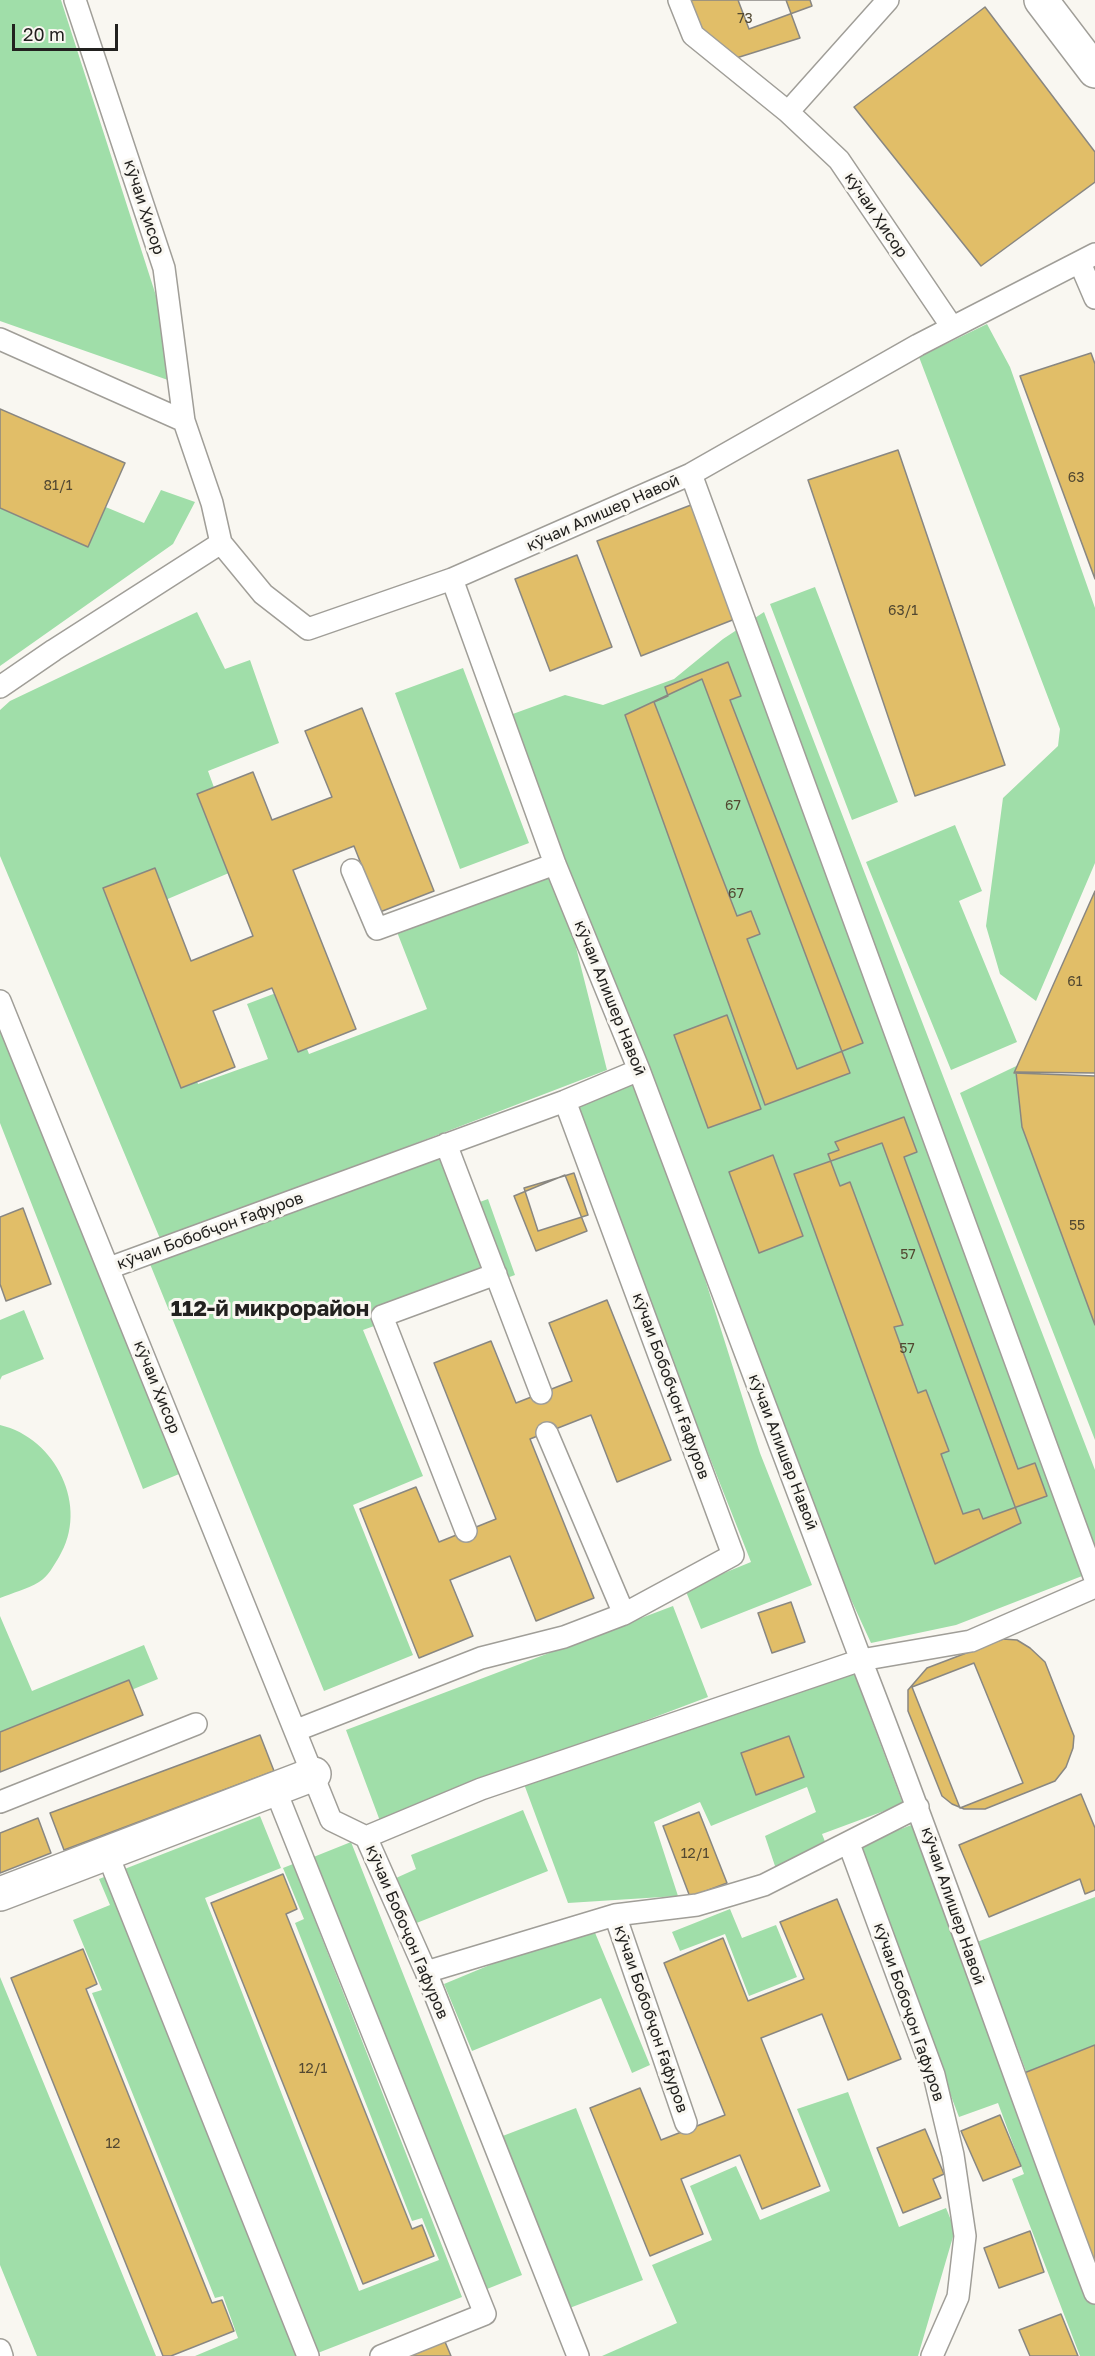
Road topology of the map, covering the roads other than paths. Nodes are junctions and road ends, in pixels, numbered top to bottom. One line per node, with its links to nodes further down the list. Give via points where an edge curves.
1 (75, 0): 11 (lane, кӯчаи Ҳисор, via 164,268)
2 (679, 0): 6 (lane, кӯчаи Ҳисор, via 693,34)
3 (888, 0): 6 (lane)
4 (1041, 0): 5 (street)
5 (1095, 71)
6 (788, 112): 9 (lane, кӯчаи Ҳисор, via 839,160)
7 (1088, 259): 8 (lane, кӯчаи Алишер Навоӣ); 9 (lane, кӯчаи Алишер Навоӣ)
8 (1095, 298)
9 (952, 327): 12 (lane, кӯчаи Алишер Навоӣ)
10 (0, 339): 11 (lane)
11 (184, 421): 13 (lane, кӯчаи Ҳисор)
12 (691, 474): 14 (lane, кӯчаи Алишер Навоӣ); 27 (lane, кӯчаи Алишер Навоӣ)
13 (221, 543): 14 (lane, via 263,594 309,629); 15 (lane)
14 (452, 579): 16 (lane, кӯчаи Алишер Навоӣ)
15 (0, 687)
16 (555, 864): 17 (lane, via 377,929); 19 (lane, кӯчаи Алишер Навоӣ)
17 (352, 870)
18 (0, 1001): 22 (lane, кӯчаи Ҳисор)
19 (639, 1070): 20 (lane, кӯчаи Бобобҷон Ғафуров); 30 (lane, кӯчаи Алишер Навоӣ)
20 (565, 1101): 21 (lane, кӯчаи Бобобҷон Ғафуров); 29 (lane, кӯчаи Бобобҷон Ғафуров, via 733,1555)
21 (447, 1144): 22 (lane, кӯчаи Бобобҷон Ғафуров); 23 (lane)
22 (109, 1268): 32 (lane, кӯчаи Ҳисор)
23 (496, 1274): 24 (lane); 26 (lane, via 382,1316)
24 (541, 1393)
25 (546, 1433): 29 (lane)
26 (466, 1531)
27 (1095, 1579)
28 (1095, 1587): 30 (lane, via 971,1641)
29 (624, 1614): 32 (lane, кӯчаи Бобобҷон Ғафуров, via 564,1637 481,1658)
30 (861, 1660): 36 (lane, кӯчаи Алишер Навоӣ); 37 (lane, via 492,1785)
31 (196, 1724): 35 (lane)
32 (297, 1730): 33 (lane, кӯчаи Ҳисор)
33 (314, 1774): 34 (street); 37 (lane, кӯчаи Бобоҷон Гафуров, via 331,1820)
34 (275, 1789): 39 (street); 48 (lane, via 485,2314)
35 (0, 1802)
36 (918, 1807): 38 (lane, кӯчаи Бобобҷон Ғафуров); 44 (lane, кӯчаи Алишер Навоӣ)
37 (366, 1837): 42 (lane, кӯчаи Бобоҷон Гафуров)
38 (849, 1844): 41 (lane, кӯчаи Бобобҷон Ғафуров, via 753,1888 697,1905); 50 (lane, кӯчаи Бобоҷон Гафуров, via 934,2075 953,2155 964,2246 958,2297)
39 (107, 1853): 40 (street); 47 (lane)
40 (0, 1894)
41 (615, 1915): 42 (lane, кӯчаи Бобобҷон Ғафуров); 43 (lane, кӯчаи Бобобҷон Ғафуров)
42 (426, 1972): 49 (lane, кӯчаи Бобоҷон Гафуров)
43 (686, 2123)
44 (1095, 2293)
45 (0, 2350): 46 (lane)
46 (2, 2356)
47 (308, 2356)
48 (381, 2356)
49 (578, 2356)
50 (932, 2356)

